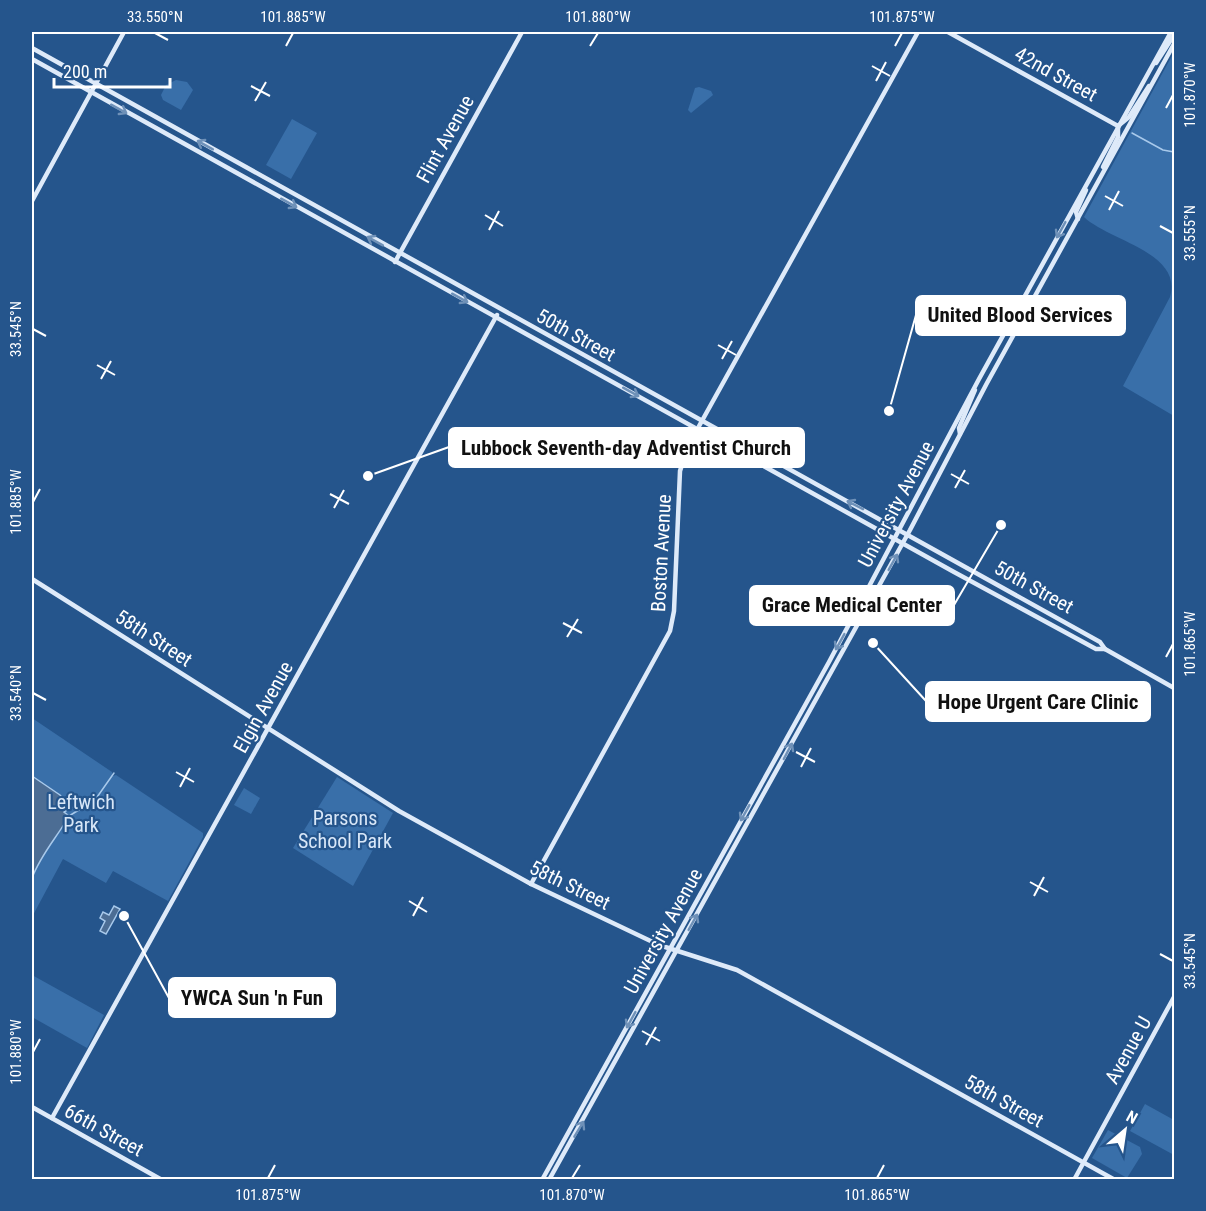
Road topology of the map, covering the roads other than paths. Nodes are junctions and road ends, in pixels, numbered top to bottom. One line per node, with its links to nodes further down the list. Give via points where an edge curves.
1 (124, 32): 12 (main road)
2 (522, 32): 19 (main road, Flint Avenue)
3 (918, 32): 24 (main road, Boston Avenue)
4 (948, 32): 14 (main road, 42nd Street)
5 (1171, 32): 10 (main road, University Avenue)
6 (1174, 35): 10 (main road)
7 (1174, 44): 11 (main road, University Avenue)
8 (32, 48): 12 (main road, 50th Street)
9 (32, 59): 13 (main road, 50th Street)
10 (1148, 73): 14 (main road, University Avenue)
11 (1155, 80): 14 (main road); 16 (main road, University Avenue)
12 (96, 83): 13 (main road); 19 (main road, 50th Street, one-way to 12)
13 (91, 93): 17 (main road); 20 (main road, 50th Street, one-way to 20)
14 (1118, 126): 15 (main road, University Avenue); 16 (main road, via 1118,138)
15 (1091, 176): 18 (main road, via 1076,212); 23 (main road, University Avenue, one-way to 23)
16 (1099, 180): 18 (main road, University Avenue)
17 (32, 201)
18 (1078, 219): 26 (main road, University Avenue)
19 (399, 254): 20 (main road, Flint Avenue); 21 (main road, 50th Street)
20 (395, 261): 22 (main road, 50th Street, one-way to 22)
21 (500, 310): 22 (main road, Elgin Avenue); 24 (main road, 50th Street)
22 (495, 317): 25 (main road, 50th Street, one-way to 25); 36 (main road, Elgin Avenue)
23 (979, 379): 26 (main road); 27 (main road, University Avenue)
24 (701, 422): 25 (main road, Boston Avenue); 29 (main road, 50th Street, one-way to 24)
25 (697, 429): 31 (main road, 50th Street); 37 (main road, Boston Avenue, via 680,471 670,631)
26 (960, 434): 28 (main road, University Avenue)
27 (932, 470): 28 (main road); 29 (main road, University Avenue)
28 (940, 474): 30 (main road, University Avenue)
29 (901, 530): 30 (main road, 50th Street); 31 (main road, University Avenue)
30 (908, 534): 32 (main road, University Avenue); 34 (main road, 50th Street, via 1100,642)
31 (896, 539): 32 (main road, 50th Street); 38 (main road, University Avenue, one-way to 38)
32 (903, 544): 34 (main road, 50th Street, via 1096,649); 39 (main road, University Avenue, one-way to 32)
33 (32, 579): 36 (main road, 58th Street)
34 (1105, 649): 35 (main road, 50th Street)
35 (1174, 688)
36 (268, 728): 37 (main road, 58th Street, via 399,811); 42 (main road, Elgin Avenue)
37 (531, 884): 38 (main road, 58th Street)
38 (670, 949): 39 (main road, 58th Street); 45 (main road, University Avenue, one-way to 45)
39 (676, 952): 43 (main road, 58th Street, via 744,973); 46 (main road, University Avenue, one-way to 39)
40 (1174, 998): 43 (main road, Avenue U)
41 (32, 1107): 42 (main road, 66th Street)
42 (52, 1118): 44 (main road, 66th Street)
43 (1083, 1162): 47 (main road, Avenue U); 48 (main road, 58th Street)
44 (162, 1179)
45 (542, 1179)
46 (549, 1179)
47 (1074, 1179)
48 (1115, 1179)

